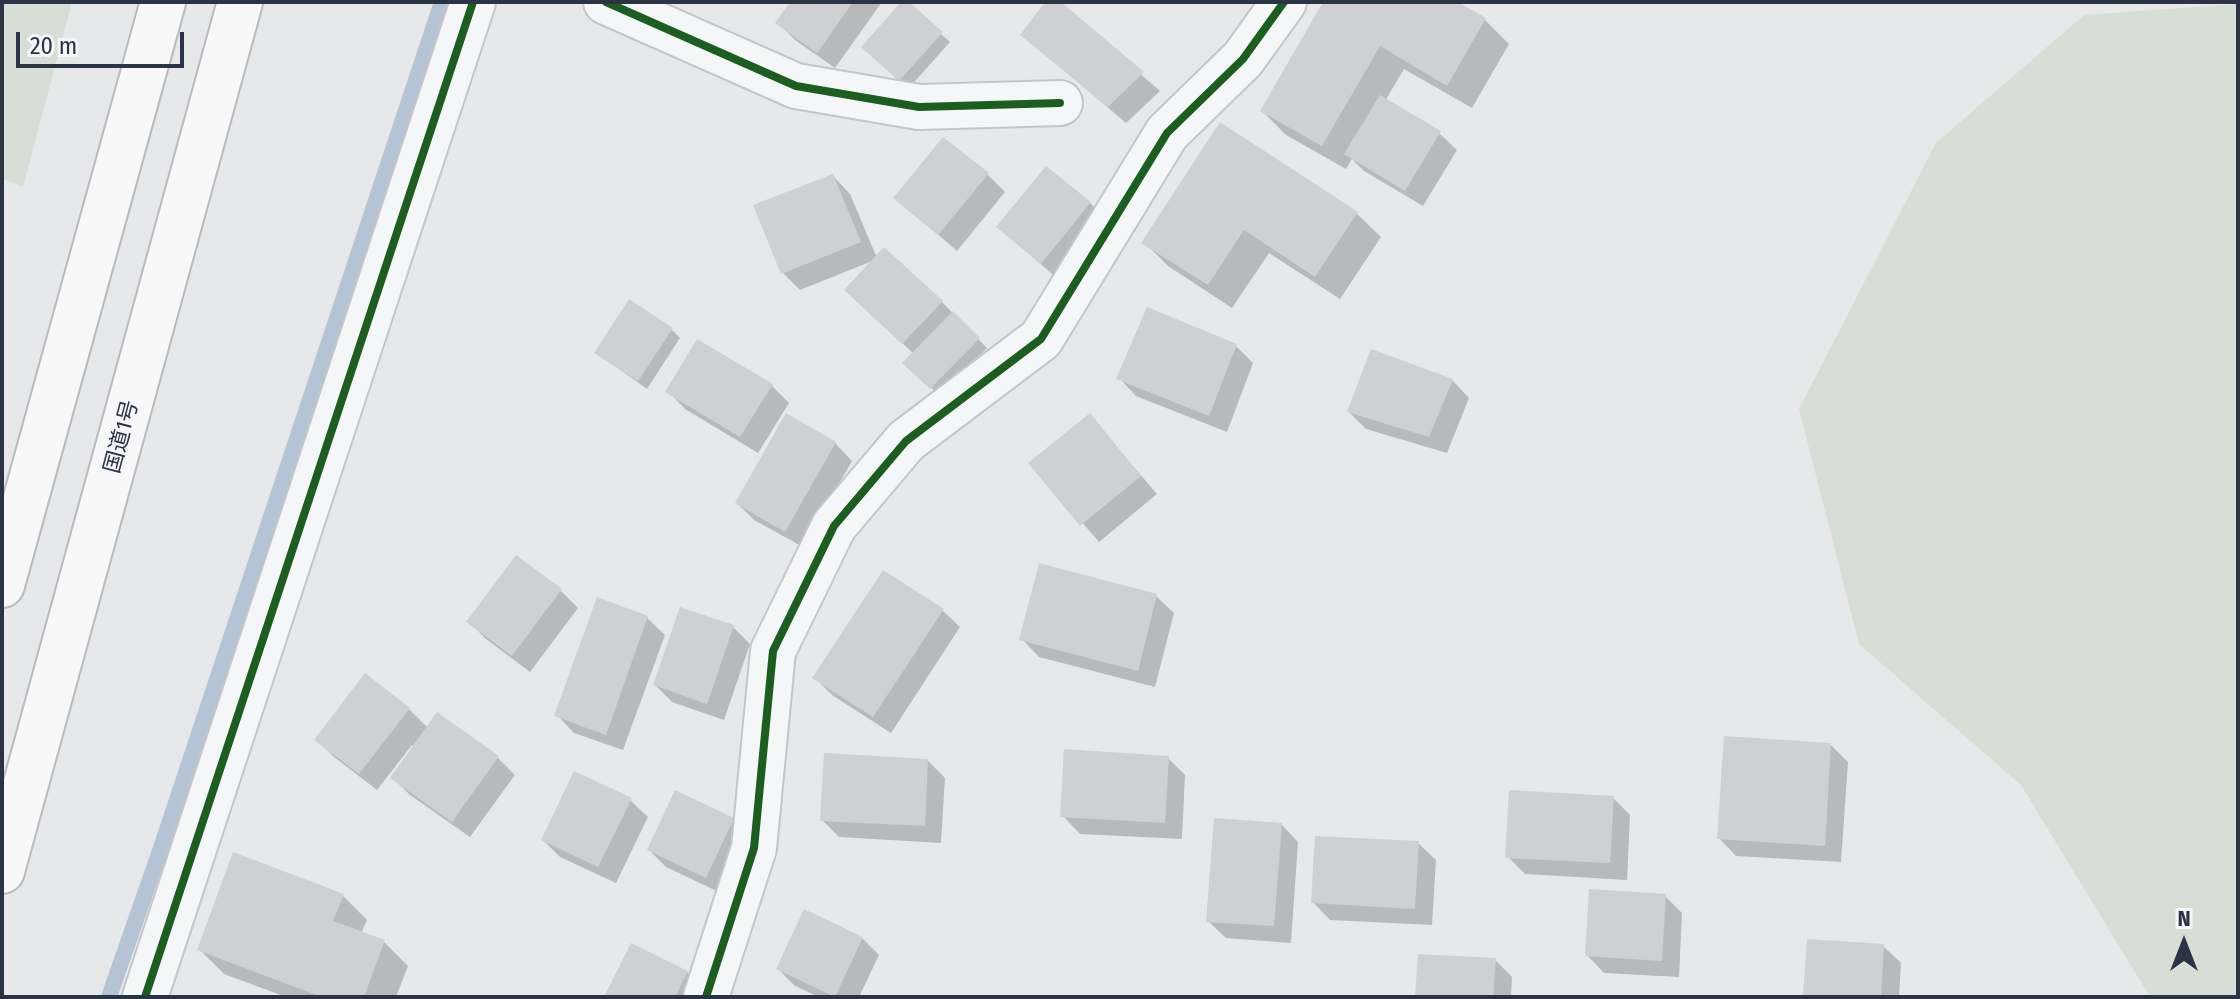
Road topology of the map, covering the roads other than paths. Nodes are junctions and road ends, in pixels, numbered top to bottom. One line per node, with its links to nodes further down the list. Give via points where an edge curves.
1 (163, 2): 7 (highway)
2 (240, 2): 8 (highway, 国道1号)
3 (473, 2): 9 (street)
4 (606, 2): 6 (street, via 796,86 919,107)
5 (1284, 2): 10 (street, via 1243,59 1167,133 1041,339 906,441 834,526 773,651 754,848)
6 (1060, 103)
7 (2, 585)
8 (2, 871)
9 (145, 997)
10 (706, 997)

